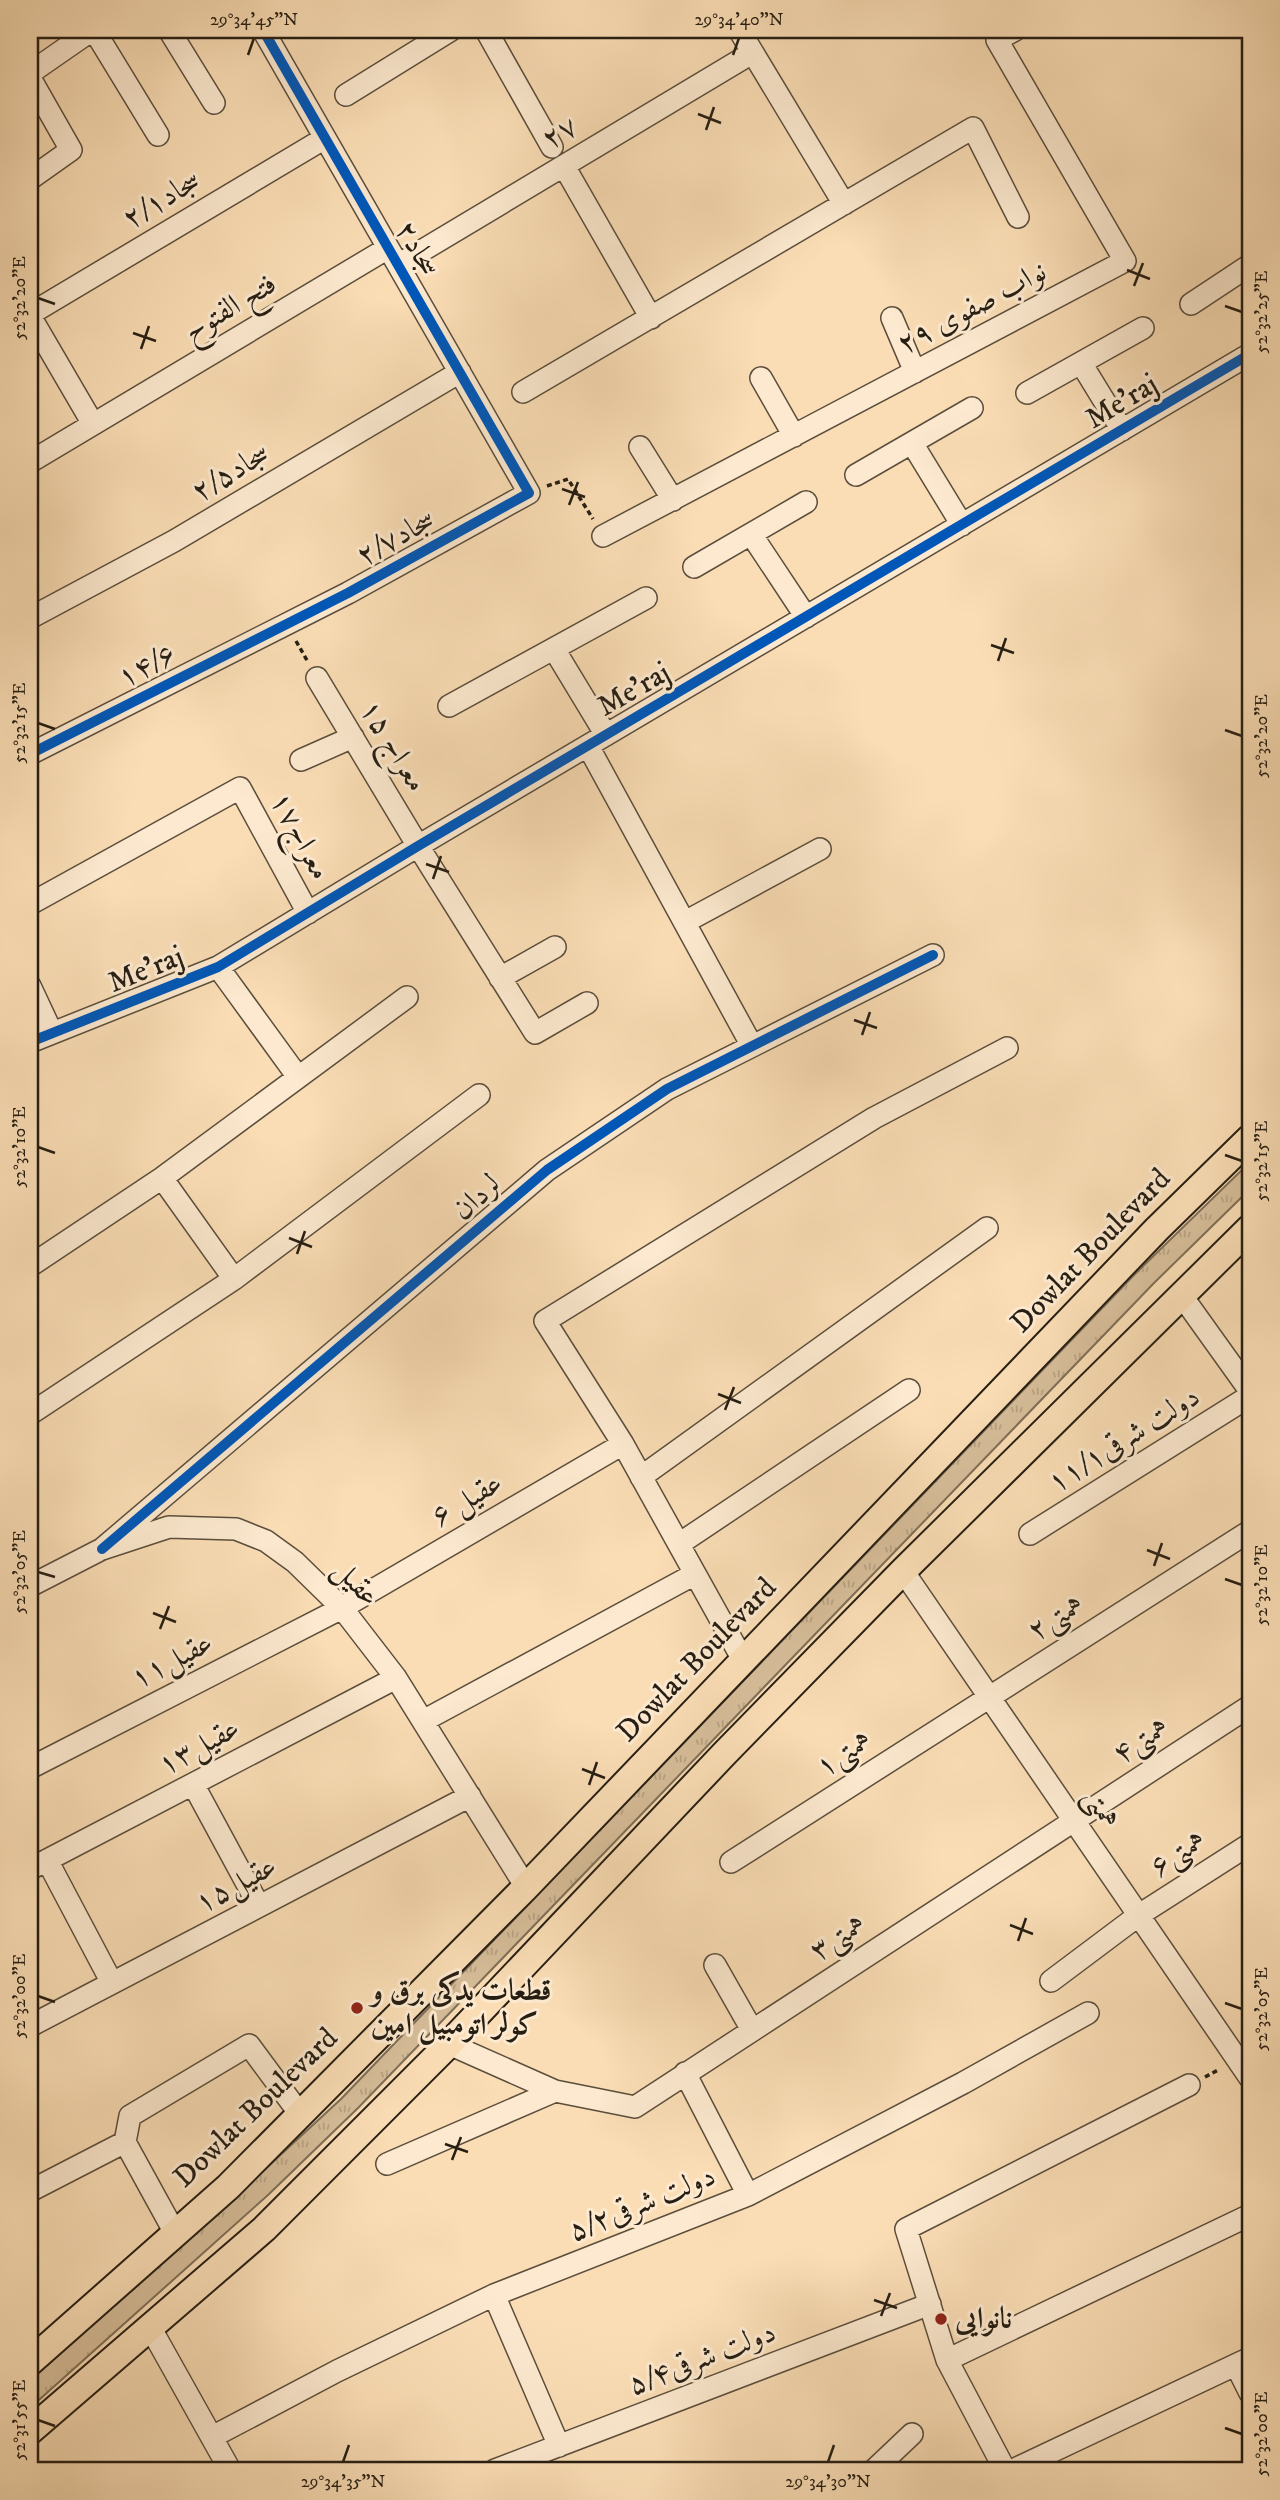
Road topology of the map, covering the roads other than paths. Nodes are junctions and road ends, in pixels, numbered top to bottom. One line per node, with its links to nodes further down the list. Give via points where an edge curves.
1 (93, 30): 9 (street); 13 (street)
2 (169, 30): 12 (street)
3 (451, 30): 11 (street)
4 (486, 30): 15 (street)
5 (1015, 30): 30 (street, نواب صفوی ۲۹, via 997,40 1125,261)
6 (270, 32): 14 (street, ۲سجاد)
7 (737, 33): 8 (street)
8 (752, 53): 16 (street, ۲۷); 18 (street)
9 (30, 73)
10 (30, 78): 17 (street, via 71,150)
11 (346, 95)
12 (214, 103)
13 (158, 135)
14 (325, 138): 20 (street, ۲سجاد); 23 (street, ۲/۱سجاد)
15 (552, 147)
16 (564, 166): 20 (street, ۲۷); 24 (street)
17 (30, 179)
18 (844, 204): 19 (street, via 973,128); 24 (street)
19 (1018, 216)
20 (393, 256): 29 (street, ۲سجاد); 35 (street, فتح الفتوح)
21 (1250, 267): 22 (street)
22 (1191, 304)
23 (30, 315): 35 (street)
24 (651, 318): 32 (street)
25 (892, 318): 30 (street)
26 (1143, 328): 28 (street)
27 (1250, 354): 36 (street, Me'raj)
28 (1081, 363): 33 (street); 36 (street)
29 (460, 372): 42 (street, ۲سجاد); 51 (street, ۲/۵سجاد, via 174,541)
30 (915, 372): 37 (street, نواب صفوی ۲۹)
31 (761, 378): 37 (street)
32 (523, 392)
33 (1027, 393)
34 (972, 408): 38 (street)
35 (93, 424): 40 (street, فتح الفتوح)
36 (1122, 430): 45 (street, Me'raj)
37 (794, 436): 43 (street, نواب صفوی ۲۹)
38 (912, 443): 41 (street); 45 (street)
39 (640, 447): 43 (street)
40 (30, 462)
41 (856, 475)
42 (529, 493): 52 (street, سجاد۲/۷)
43 (673, 500): 47 (street, نواب صفوی ۲۹)
44 (806, 502): 46 (street)
45 (962, 525): 50 (street, Me'raj)
46 (751, 534): 48 (street); 50 (street)
47 (603, 536)
48 (694, 567)
49 (646, 598): 53 (street)
50 (806, 617): 57 (street, Me'raj)
51 (30, 618)
52 (286, 624): 58 (street, ۱۴/۶)
53 (554, 649): 55 (street); 57 (street)
54 (317, 678): 56 (street, معراج ۱۵)
55 (449, 706)
56 (353, 737): 59 (street); 60 (street, معراج ۱۵)
57 (597, 740): 60 (street, Me'raj); 64 (street)
58 (30, 754)
59 (301, 760)
60 (418, 846): 63 (street, Me'raj); 68 (street, معراج ۱۵)
61 (820, 849): 64 (street)
62 (30, 904): 63 (street, معراج۱۷, via 240,788)
63 (307, 913): 67 (street, Me'raj)
64 (685, 922): 74 (street)
65 (555, 947): 68 (street)
66 (933, 955): 74 (street, لردان)
67 (218, 967): 72 (street, Me'raj); 76 (street)
68 (500, 978): 71 (street, معراج ۱۵, via 535,1033)
69 (30, 986): 72 (street)
70 (407, 997): 76 (street)
71 (587, 1003)
72 (52, 1033): 73 (street, Me'raj)
73 (30, 1042)
74 (752, 1046): 94 (street, لردان, via 667,1089 547,1170)
75 (1007, 1048): 89 (street, via 874,1118 545,1321)
76 (298, 1077): 79 (street)
77 (479, 1095): 83 (street)
78 (1250, 1138): 99 (main road, Dowlat Boulevard)
79 (162, 1178): 82 (street); 83 (street)
80 (987, 1228): 90 (street)
81 (1250, 1228): 84 (main road)
82 (30, 1266)
83 (234, 1279): 88 (street)
84 (1182, 1296): 86 (street); 95 (main road)
85 (909, 1390): 93 (street)
86 (1250, 1391)
87 (1250, 1396): 92 (street, ۱۱/۱دولت شرقی)
88 (30, 1414)
89 (623, 1444): 90 (street); 98 (street, عقیل ۶)
90 (641, 1477): 93 (street)
91 (1250, 1531): 101 (street, ۲همتی)
92 (1030, 1534)
93 (679, 1544): 96 (street)
94 (102, 1549): 97 (street, عقیل); 98 (street, عقیل, via 169,1527 236,1529 265,1541 295,1562)
95 (903, 1571): 101 (street, همتی); 120 (main road)
96 (695, 1574): 99 (street); 103 (street)
97 (30, 1586)
98 (342, 1608): 100 (street, عقیل); 104 (street, عقیل۱۱)
99 (743, 1660): 111 (main road, Dowlat Boulevard)
100 (396, 1678): 103 (street, عقیل); 105 (street, عقیل۱۳)
101 (989, 1696): 107 (street, همتی); 109 (street, ۱همتی)
102 (1245, 1709): 107 (street, ۴همتی)
103 (423, 1721): 106 (street, عقیل)
104 (30, 1768)
105 (193, 1784): 110 (street, عقیل۱۳); 112 (street)
106 (470, 1796): 111 (street, عقیل); 112 (street, عقیل۱۵)
107 (1073, 1820): 113 (street, همتی); 119 (street, ۳همتی)
108 (1250, 1844): 113 (street, ۶همتی)
109 (731, 1862)
110 (38, 1865): 116 (street)
111 (526, 1887): 125 (main road, Dowlat Boulevard)
112 (260, 1906): 116 (street, عقیل۱۵)
113 (1139, 1915): 115 (street, ۶همتی); 122 (street, همتی)
114 (715, 1965): 119 (street)
115 (1051, 1981)
116 (112, 1983): 118 (street, عقیل۱۵)
117 (1088, 2012): 129 (street, ۵/۲دولت شرقی, via 964,2083)
118 (30, 2026)
119 (752, 2030): 121 (street, ۳همتی)
120 (450, 2044): 124 (street); 134 (main road, via 264,2229)
121 (685, 2073): 124 (street, ۳همتی, via 635,2107); 129 (street)
122 (1250, 2078)
123 (1189, 2085): 133 (street, via 906,2229)
124 (555, 2091): 127 (street)
125 (300, 2114): 126 (street, via 249,2045 130,2116); 131 (main road, Dowlat Boulevard)
126 (125, 2142): 128 (street); 131 (street)
127 (387, 2164)
128 (30, 2191)
129 (748, 2195): 132 (street, ۵/۲دولت شرقی)
130 (1250, 2216): 135 (street)
131 (175, 2233): 136 (main road, Dowlat Boulevard)
132 (494, 2295): 141 (street, ۵/۲دولت شرقی); 142 (street)
133 (930, 2304): 135 (street); 142 (street, ۵/۴دولت شرقی)
134 (150, 2327): 139 (main road); 141 (street)
135 (947, 2360): 146 (street)
136 (30, 2362)
137 (1243, 2362): 138 (street); 147 (street)
138 (1250, 2393)
139 (30, 2431)
140 (912, 2434): 145 (street)
141 (212, 2437): 143 (street)
142 (559, 2446): 144 (street, ۵/۴دولت شرقی)
143 (230, 2470)
144 (495, 2470)
145 (874, 2470)
146 (1006, 2470)
147 (1013, 2470)

